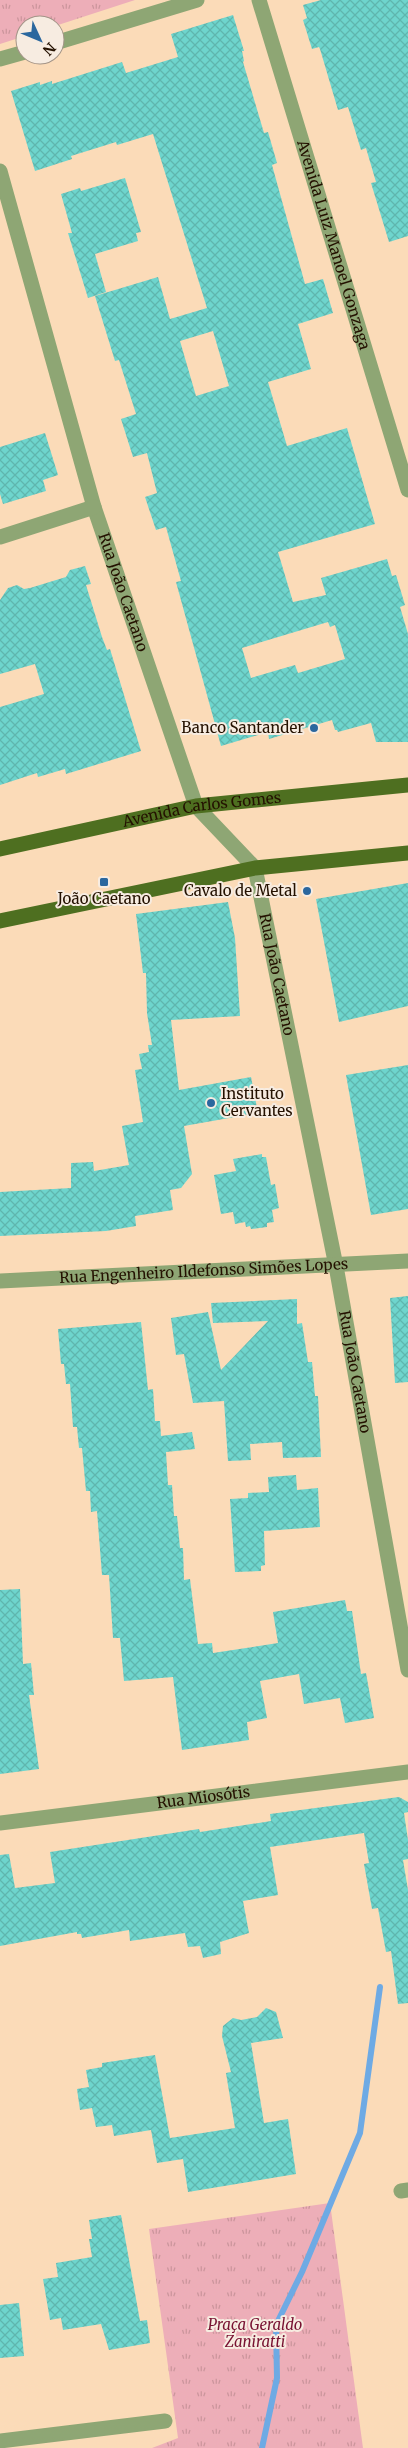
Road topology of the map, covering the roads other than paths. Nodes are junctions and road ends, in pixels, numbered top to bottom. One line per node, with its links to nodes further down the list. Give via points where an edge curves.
1 (197, 0): 3 (street)
2 (259, 0): 7 (street, Avenida Luiz Manoel Gonzaga)
3 (65, 39)
4 (15, 55): 5 (street)
5 (0, 59)
6 (0, 171): 8 (street, Rua João Caetano)
7 (408, 490)
8 (94, 507): 9 (street); 11 (street, Rua João Caetano)
9 (0, 537)
10 (408, 785): 11 (main road, Avenida Carlos Gomes)
11 (196, 806): 12 (main road, Avenida Carlos Gomes); 14 (street, Rua João Caetano)
12 (0, 849)
13 (408, 853): 14 (main road)
14 (255, 868): 15 (main road); 17 (street, Rua João Caetano)
15 (0, 921)
16 (408, 1261): 17 (street, Rua Engenheiro Ildefonso Simões Lopes)
17 (336, 1266): 18 (street, Rua Engenheiro Ildefonso Simões Lopes); 19 (street, Rua João Caetano)
18 (0, 1281)
19 (408, 1670)
20 (408, 1772): 21 (street, Rua Miosótis)
21 (0, 1823)
22 (165, 2421): 23 (street)
23 (0, 2441)

